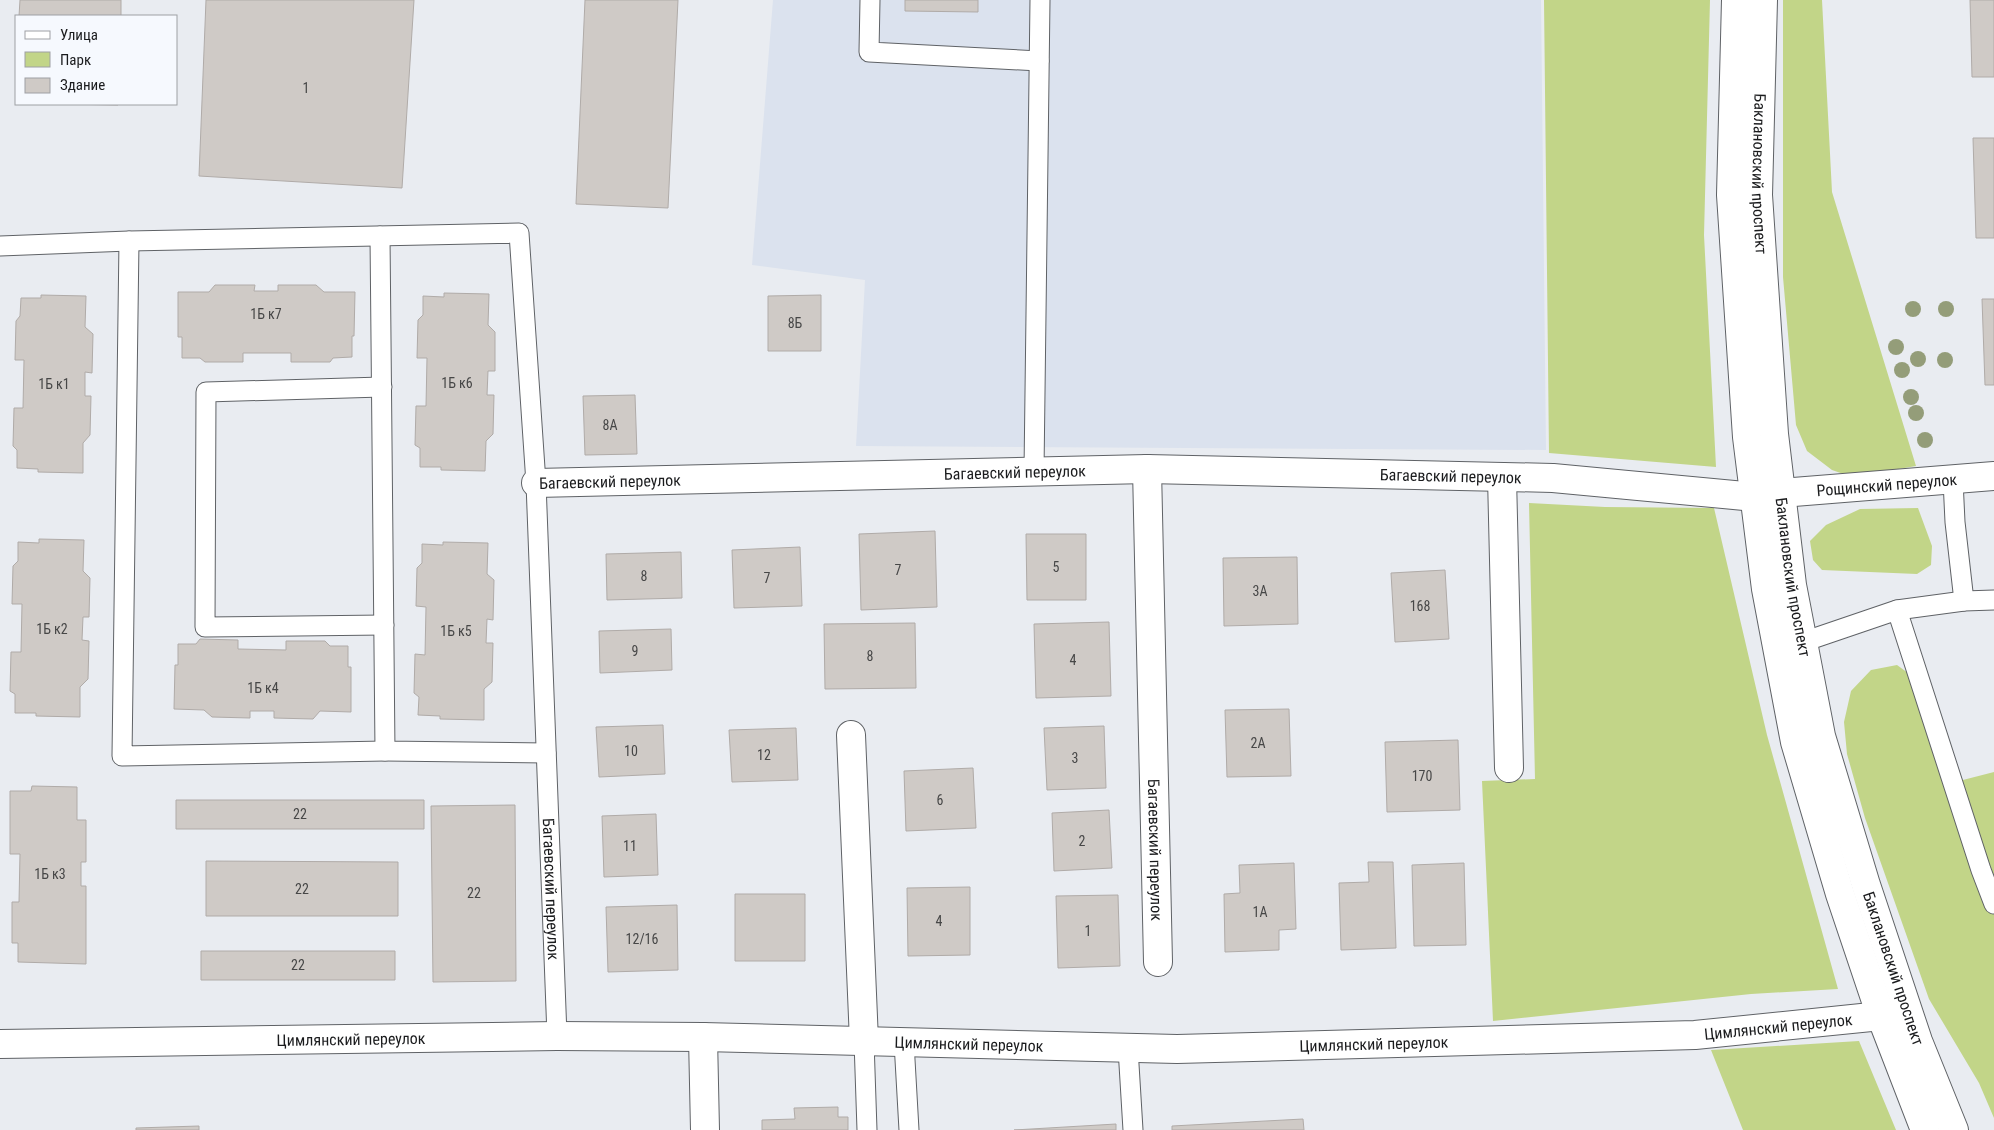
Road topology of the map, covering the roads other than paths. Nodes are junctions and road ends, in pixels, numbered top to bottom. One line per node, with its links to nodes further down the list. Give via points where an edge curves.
1 (870, 0): 5 (lane, via 869,52)
2 (1040, 0): 5 (lane)
3 (1736, 0): 17 (street, Баклановский проспект, via 1731,196)
4 (1763, 0): 16 (street, Баклановский проспект, via 1758,195)
5 (1039, 61): 11 (lane)
6 (380, 236): 7 (lane); 9 (lane); 15 (lane, via 519,233)
7 (129, 241): 8 (lane); 24 (lane, via 122,756)
8 (0, 246)
9 (382, 387): 21 (lane); 21 (lane, via 206,392 205,627)
10 (1146, 469): 11 (street, Багаевский переулок); 13 (street, Багаевский переулок); 28 (street, Багаевский переулок)
11 (1034, 472): 15 (street, Багаевский переулок)
12 (1994, 476): 14 (street, Рощинский переулок)
13 (1502, 477): 17 (street, Багаевский переулок, via 1553,478); 26 (street)
14 (1954, 480): 16 (street, Рощинский переулок); 19 (lane)
15 (536, 483): 25 (lane, Багаевский переулок)
16 (1781, 493): 22 (street, Баклановский проспект, via 1792,585)
17 (1754, 497): 29 (street, Баклановский проспект, via 1766,589 1795,742 1840,894)
18 (1994, 600): 19 (lane)
19 (1964, 601): 20 (lane)
20 (1897, 610): 22 (lane); 27 (lane)
21 (384, 625): 24 (lane)
22 (1803, 642): 41 (street, Баклановский проспект, via 1821,736 1866,886 1918,1041)
23 (851, 735): 32 (street)
24 (385, 751): 25 (lane)
25 (546, 753): 30 (lane, Багаевский переулок)
26 (1509, 768)
27 (1994, 904)
28 (1158, 962)
29 (1881, 1016): 35 (street, Цимлянский переулок, via 1695,1036); 40 (street, Баклановский проспект)
30 (557, 1036): 31 (street, Цимлянский переулок); 34 (street, Цимлянский переулок)
31 (703, 1037): 32 (street, Цимлянский переулок); 36 (street)
32 (864, 1041): 33 (street, Цимлянский переулок); 37 (lane)
33 (904, 1042): 35 (street, Цимлянский переулок); 38 (lane)
34 (0, 1044)
35 (1128, 1048): 39 (lane)
36 (705, 1130)
37 (867, 1130)
38 (909, 1130)
39 (1133, 1130)
40 (1925, 1130)
41 (1954, 1130)

